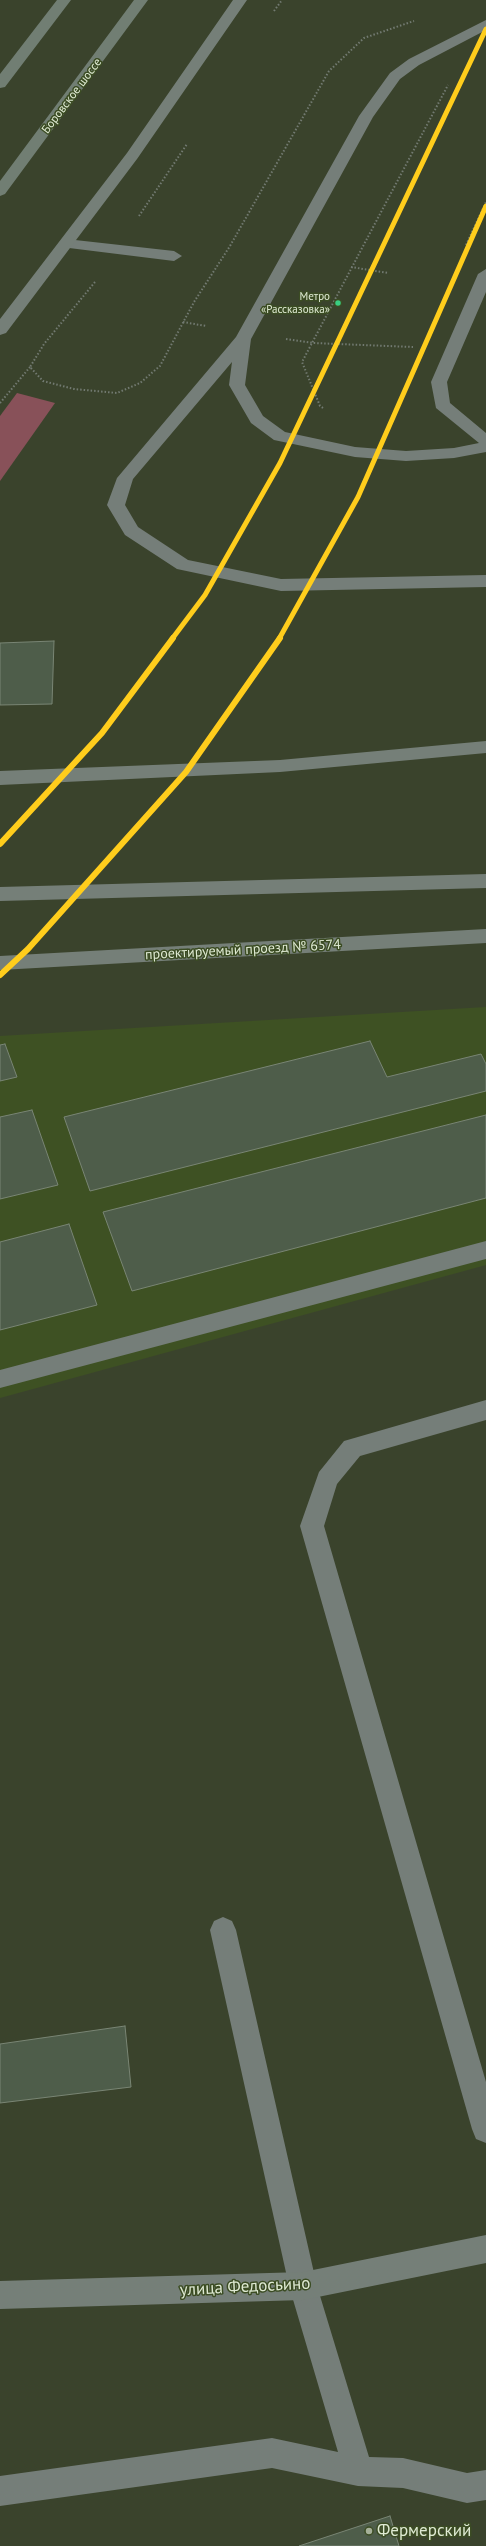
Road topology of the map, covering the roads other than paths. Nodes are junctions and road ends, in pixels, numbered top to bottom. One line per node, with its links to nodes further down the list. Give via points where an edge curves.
1 (64, 0): 5 (main road)
2 (141, 0): 6 (main road, Боровское шоссе)
3 (240, 0): 7 (main road, via 132,156)
4 (486, 24): 11 (lane, via 414,62 395,76 366,116)
5 (1, 82)
6 (0, 191)
7 (66, 244): 8 (lane); 10 (main road)
8 (174, 256)
9 (486, 274): 12 (lane, via 439,382 442,405)
10 (0, 330)
11 (245, 335): 13 (lane, via 238,386 257,419 280,436 355,452 406,456 454,453); 14 (lane, via 125,478 116,505 131,532 183,566 281,585)
12 (486, 441)
13 (486, 447)
14 (486, 581)
15 (486, 747): 16 (main road, via 280,766)
16 (0, 778)
17 (486, 881): 18 (main road)
18 (0, 894)
19 (486, 936): 20 (main road, проектируемый проезд № 6574)
20 (0, 962)
21 (486, 1250): 22 (lane)
22 (0, 1379)
23 (486, 1410): 25 (lane, via 352,1448 327,1479 312,1526)
24 (223, 1930): 27 (lane)
25 (486, 2129)
26 (486, 2249): 27 (main road, улица Федосьино)
27 (302, 2286): 28 (main road, улица Федосьино); 29 (lane)
28 (0, 2294)
29 (358, 2470): 30 (lane, via 403,2473 467,2488); 31 (lane, via 272,2453)
30 (486, 2485)
31 (0, 2491)

